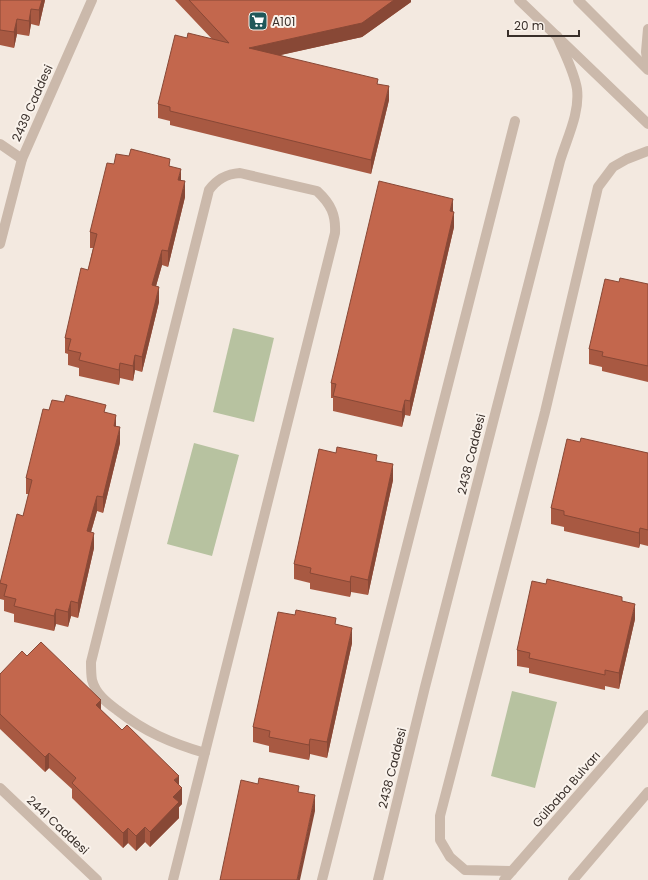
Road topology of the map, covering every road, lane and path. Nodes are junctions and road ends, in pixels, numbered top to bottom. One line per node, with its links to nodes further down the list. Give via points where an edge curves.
1 (92, 0): 12 (street, 2439 Caddesi)
2 (519, 0): 5 (street)
3 (578, 0): 7 (street)
4 (648, 29): 6 (street)
5 (557, 36): 9 (street); 22 (street, 2438 Caddesi, via 577,89 576,113 558,169)
6 (648, 66)
7 (648, 70)
8 (515, 121): 21 (street)
9 (648, 124)
10 (0, 144): 12 (street)
11 (648, 152): 18 (street, via 613,167 598,187 545,412 440,816 440,840 450,856 465,870)
12 (22, 159): 13 (street, 2439 Caddesi)
13 (0, 244)
14 (648, 715): 18 (street, Gülbaba Bulvarı)
15 (205, 753): 15 (street, via 336,225 332,208 317,192 240,173 223,176 209,190 91,662 92,681 96,690 111,706 156,736); 20 (street)
16 (0, 788): 19 (street, 2441 Caddesi)
17 (648, 792): 24 (street)
18 (512, 871): 23 (street, Gülbaba Bulvarı)
19 (98, 880)
20 (173, 880)
21 (322, 880)
22 (378, 880)
23 (504, 880)
24 (573, 880)

